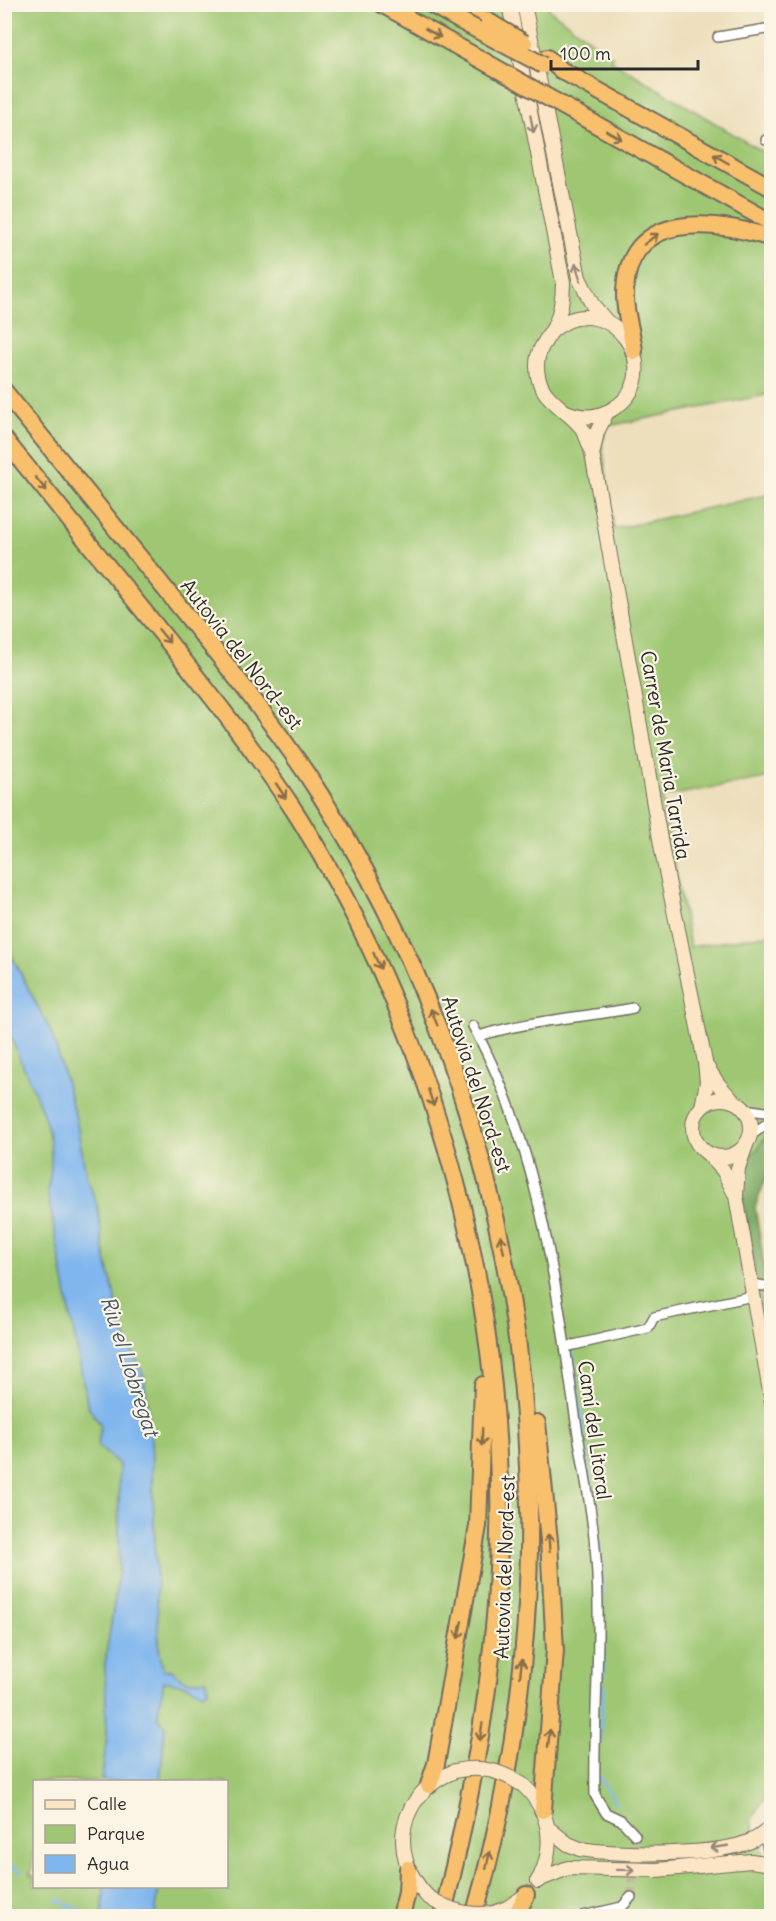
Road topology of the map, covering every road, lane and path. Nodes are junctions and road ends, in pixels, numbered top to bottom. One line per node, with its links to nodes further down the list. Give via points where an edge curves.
1 (382, 4): 10 (highway, one-way to 10, bridge)
2 (431, 4): 5 (highway)
3 (509, 4): 13 (main road, one-way to 13, via 563,282 562,304)
4 (524, 4): 12 (main road, one-way to 4, via 588,298 576,269)
5 (458, 9): 8 (highway, bridge); 8 (highway, bridge, via 489,22)
6 (771, 28): 7 (street)
7 (718, 37)
8 (545, 61): 9 (highway, one-way to 8)
9 (771, 188)
10 (771, 223)
11 (771, 238): 14 (highway, one-way to 11, via 626,284 632,260 645,242 672,228 705,224)
12 (607, 322): 13 (main road, via 577,318); 14 (main road, via 625,336)
13 (551, 332): 16 (main road, via 538,355 537,375 545,394)
14 (633, 351): 17 (main road, via 636,369 632,387 622,402)
15 (4, 391): 33 (highway, Autovia del Nord-est, one-way to 15, via 495,1209 460,1088 425,994 366,872 323,799 259,707)
16 (564, 411): 17 (main road, via 586,417); 19 (main road, via 585,434)
17 (607, 412): 19 (main road)
18 (4, 439): 34 (highway, Autovia del Nord-est, one-way to 34, via 225,712 298,817 349,905 392,994 431,1097 461,1200)
19 (592, 453): 23 (main road, Carrer de Maria Tarrida, via 663,856)
20 (633, 1008): 22 (street, via 574,1015)
21 (473, 1026): 22 (street, Camí del Litoral)
22 (479, 1036): 35 (street, Camí del Litoral, via 499,1078 532,1178 547,1237)
23 (705, 1062): 24 (main road, Carrer de Maria Tarrida, via 718,1084); 25 (main road, Carrer de Maria Tarrida, via 707,1082)
24 (739, 1105): 25 (main road, via 717,1099); 26 (street); 28 (main road, via 750,1120)
25 (702, 1107): 29 (main road, via 695,1118 694,1131)
26 (771, 1113)
27 (771, 1120): 28 (street)
28 (748, 1141): 29 (main road, via 728,1156); 30 (main road, via 738,1168)
29 (707, 1152): 30 (main road, via 723,1170)
30 (736, 1196): 32 (main road)
31 (770, 1289): 32 (street)
32 (752, 1290): 35 (street, via 654,1317 648,1328); 36 (main road)
33 (515, 1313): 38 (highway, one-way to 33, via 555,1680 554,1621 537,1428); 50 (highway, Autovia del Nord-est, one-way to 33, via 509,1758 528,1591 527,1426)
34 (484, 1315): 37 (highway, one-way to 37, via 478,1526 438,1758); 49 (highway, Autovia del Nord-est, one-way to 49, via 497,1434 496,1604 470,1800)
35 (565, 1347): 41 (street, Camí del Litoral, via 596,1559 595,1795 606,1814 621,1820)
36 (771, 1403)
37 (429, 1785): 38 (main road, bridge, via 455,1771 489,1769 523,1785); 44 (main road, via 416,1799 406,1821 403,1846)
38 (543, 1810): 40 (main road)
39 (771, 1826): 40 (main road, one-way to 40, via 742,1844 658,1852 580,1849); 42 (main road)
40 (548, 1828): 45 (main road, via 549,1853)
41 (635, 1835)
42 (771, 1856)
43 (771, 1864): 45 (main road, one-way to 43, via 568,1868 657,1870 751,1862)
44 (408, 1869): 46 (main road, bridge, via 428,1896 441,1906 462,1913 494,1913); 48 (highway)
45 (538, 1880): 46 (main road)
46 (526, 1895): 51 (highway)
47 (631, 1897): 52 (street, via 622,1907)
48 (401, 1917)
49 (442, 1917)
50 (474, 1917)
51 (516, 1917)
52 (583, 1917)

